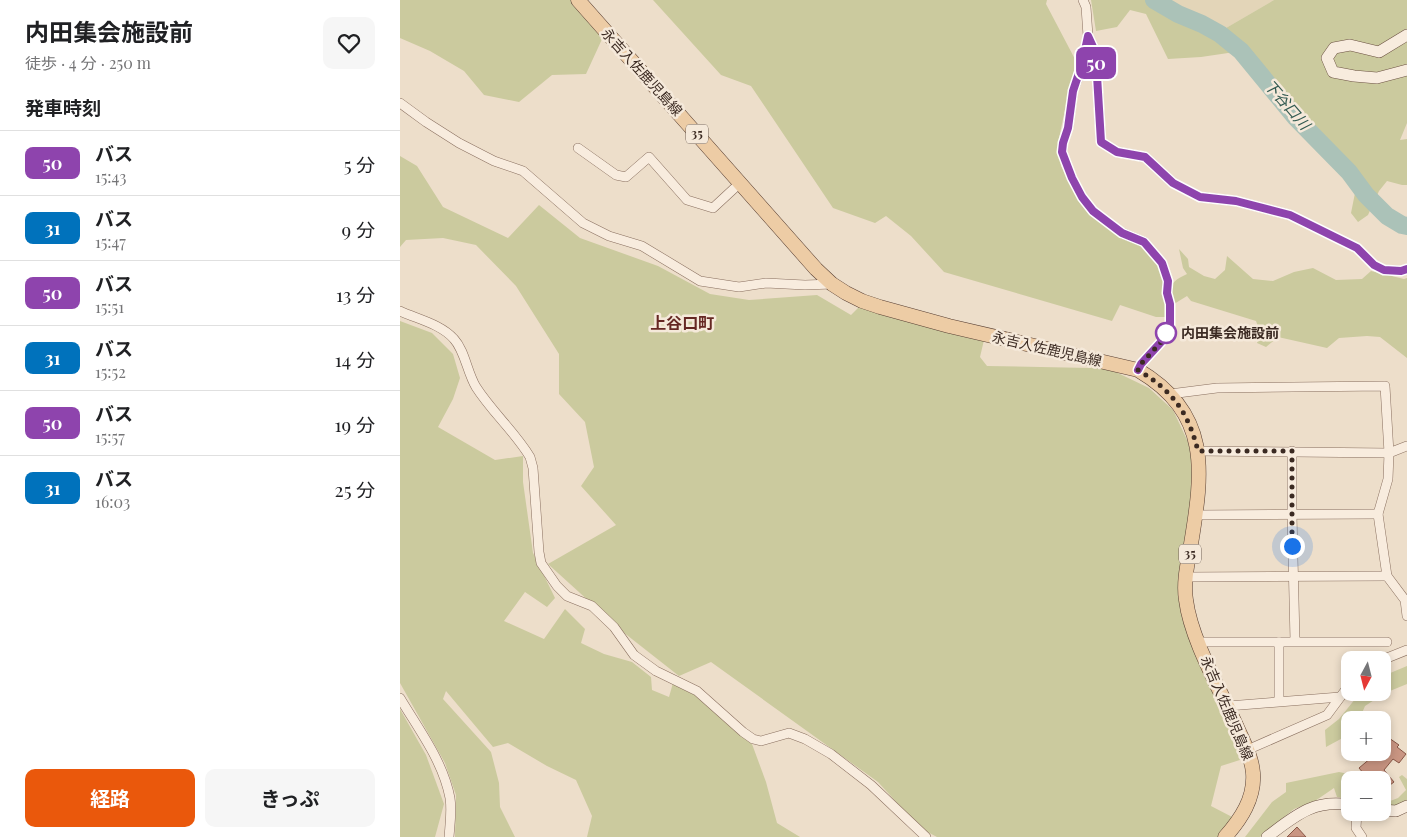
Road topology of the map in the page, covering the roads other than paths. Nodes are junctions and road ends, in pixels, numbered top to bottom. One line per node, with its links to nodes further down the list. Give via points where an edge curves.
1 (578, 0): 8 (main road, 永吉入佐鹿児島線 / 35)
2 (1083, 0): 4 (street)
3 (1407, 35): 5 (main road, via 1379,52 1350,45 1334,48 1327,58 1333,72 1354,76 1377,78)
4 (1088, 36): 9 (street, via 1096,59 1101,142 1117,152 1145,157 1173,183 1200,197 1236,201 1290,215 1357,248 1384,270); 12 (street, via 1073,91 1062,152 1072,178 1093,211 1122,233 1144,242 1162,263 1168,281 1170,326)
5 (1407, 70)
6 (400, 103): 10 (street, via 459,144 522,171 583,223 609,236 642,246 700,281 739,287 766,283)
7 (578, 148): 8 (street, via 616,175 626,178 649,157 687,200 713,208)
8 (740, 183): 10 (main road, 永吉入佐鹿児島線 / 35)
9 (1407, 269)
10 (832, 284): 12 (main road, 永吉入佐鹿児島線 / 35, via 880,308)
11 (400, 311): 41 (street, via 439,328 455,339 480,393 530,457 539,552 542,563 567,596 592,606 614,627 634,655 664,676 697,691 753,739 789,733 831,754 871,785)
12 (1138, 370): 13 (main road, 永吉入佐鹿児島線 / 35)
13 (1170, 394): 15 (main road, 永吉入佐鹿児島線 / 35, via 1193,430); 17 (street, via 1218,388 1384,386)
14 (1407, 446): 17 (street)
15 (1198, 451): 16 (street); 19 (main road, 永吉入佐鹿児島線 / 35, via 1200,468)
16 (1292, 451): 17 (street); 20 (street)
17 (1389, 452): 18 (street, via 1388,479)
18 (1378, 514): 20 (street); 22 (street)
19 (1196, 515): 20 (street); 23 (main road, 永吉入佐鹿児島線 / 35)
20 (1292, 515): 21 (street)
21 (1292, 576): 22 (street); 23 (street); 25 (street)
22 (1387, 576): 24 (street, via 1405,600)
23 (1186, 577): 26 (main road, 永吉入佐鹿児島線 / 35, via 1185,598)
24 (1407, 616)
25 (1295, 641): 27 (street); 28 (street)
26 (1198, 642): 27 (street); 34 (main road, 永吉入佐鹿児島線 / 35)
27 (1279, 642): 33 (street)
28 (1387, 642)
29 (1407, 650): 30 (street)
30 (1391, 656)
31 (1340, 697): 33 (street); 35 (street, via 1327,715)
32 (400, 698): 40 (street, via 440,765 450,798)
33 (1279, 701): 34 (street)
34 (1228, 706): 35 (main road, 永吉入佐鹿児島線 / 35)
35 (1247, 750): 42 (main road, 永吉入佐鹿児島線 / 35, via 1254,772 1252,795 1239,821)
36 (1341, 804): 43 (main road, via 1322,804 1297,814)
37 (1407, 806): 38 (main road)
38 (1391, 811)
39 (1356, 821): 44 (street, via 1356,828)
40 (448, 837)
41 (926, 837)
42 (1225, 837)
43 (1267, 837)
44 (1362, 837)

